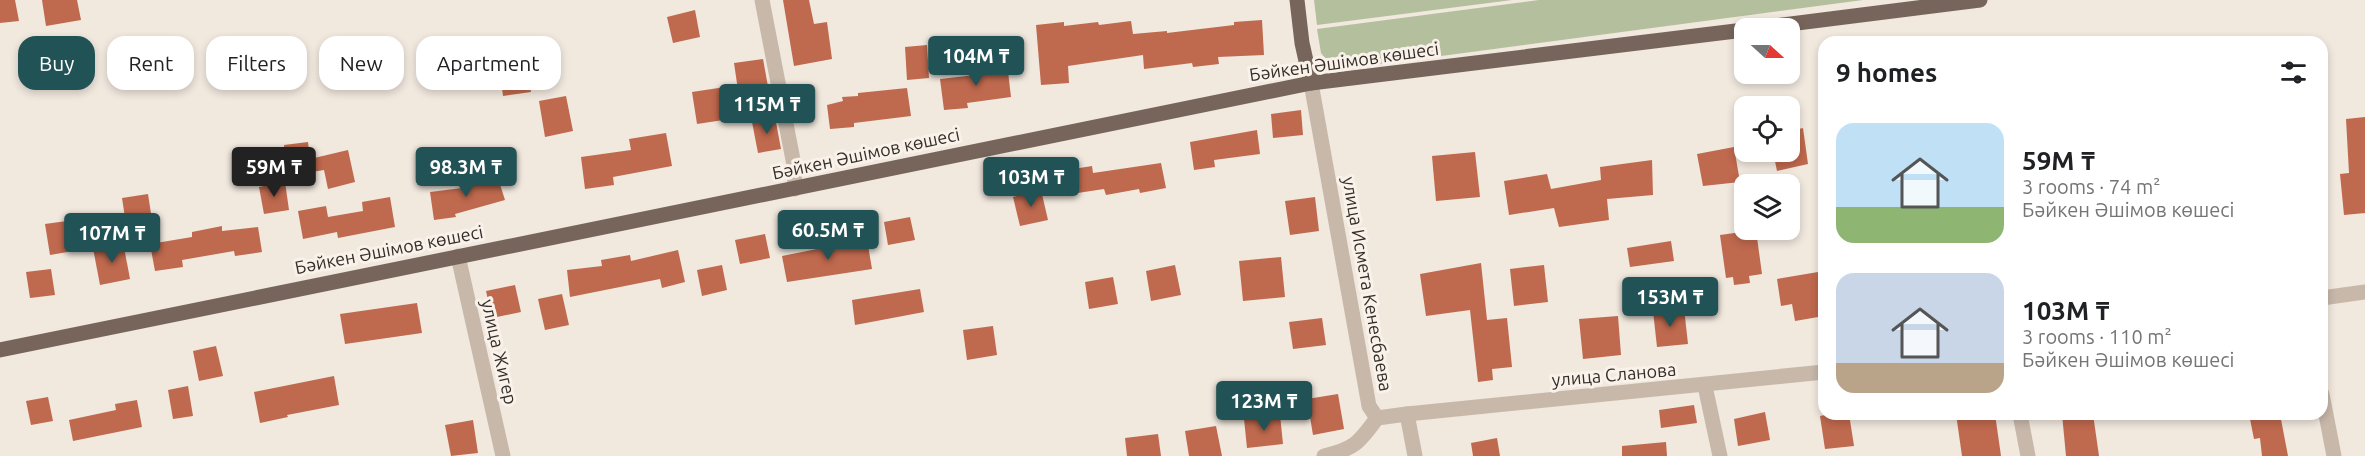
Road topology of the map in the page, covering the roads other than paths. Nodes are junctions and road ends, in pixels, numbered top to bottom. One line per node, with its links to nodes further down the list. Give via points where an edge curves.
1 (762, 0): 7 (street, via 794,165)
2 (1296, 0): 6 (main road)
3 (1980, 0): 4 (main road)
4 (1800, 23)
5 (1734, 31): 6 (main road, Бәйкен Әшімов көшесі)
6 (1311, 83): 7 (main road, Бәйкен Әшімов көшесі); 15 (street, улица Исмета Кенесбаева, via 1369,406)
7 (795, 189): 8 (main road, Бәйкен Әшімов көшесі)
8 (458, 256): 11 (main road, Бәйкен Әшімов көшесі); 18 (street, улица Жигер)
9 (2365, 292): 10 (street)
10 (2328, 297)
11 (0, 350)
12 (1818, 373): 13 (street, улица Сланова)
13 (1705, 386): 14 (street, улица Сланова); 21 (street)
14 (1407, 414): 15 (street, улица Исмета Кенесбаева); 20 (street, улица Исмета Кенесбаева)
15 (1377, 418): 19 (street, via 1348,450)
16 (2021, 420): 22 (street)
17 (2327, 420): 23 (street)
18 (503, 456)
19 (1324, 456)
20 (1415, 456)
21 (1720, 456)
22 (2028, 456)
23 (2334, 456)

